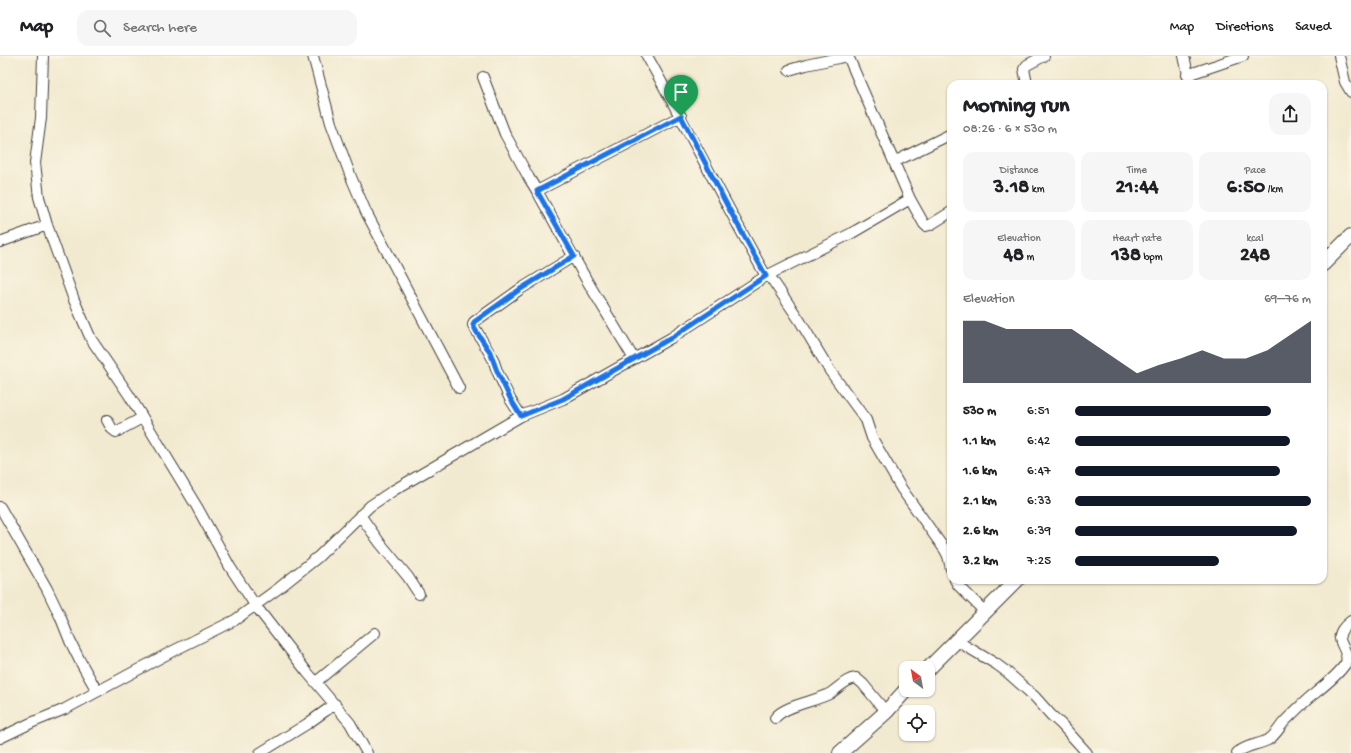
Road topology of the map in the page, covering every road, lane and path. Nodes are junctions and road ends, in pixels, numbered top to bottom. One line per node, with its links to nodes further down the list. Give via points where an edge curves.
1 (42, 56): 20 (street, via 41,118 35,163)
2 (313, 56): 27 (street, via 331,123 366,212)
3 (647, 56): 14 (street)
4 (848, 56): 9 (street); 16 (street)
5 (1044, 56): 11 (street, via 1024,69)
6 (1184, 56): 12 (street)
7 (1243, 56): 12 (street)
8 (1339, 56): 13 (street, via 1344,82)
9 (789, 70)
10 (483, 77): 17 (street, via 505,134)
11 (1026, 80)
12 (1188, 80)
13 (1351, 92)
14 (681, 116): 17 (street); 25 (street)
15 (947, 136): 16 (street)
16 (894, 162): 18 (street)
17 (537, 191): 23 (street)
18 (910, 199): 19 (street, via 926,226); 25 (street, via 852,233)
19 (947, 214)
20 (44, 225): 22 (street); 29 (street, via 91,339 129,396)
21 (1351, 236): 24 (street)
22 (0, 242)
23 (574, 256): 26 (street); 28 (street, via 474,322 474,328)
24 (1327, 260)
25 (766, 275): 26 (street, via 671,338); 33 (street, via 866,420 877,449)
26 (633, 357): 28 (street, via 563,399)
27 (459, 388)
28 (520, 413): 32 (street, via 394,490)
29 (140, 419): 30 (street, via 116,432); 37 (street, via 197,507 230,567)
30 (107, 420)
31 (0, 507): 44 (street, via 47,589 73,648)
32 (360, 515): 36 (street); 37 (street, via 318,557)
33 (947, 554)
34 (957, 584): 38 (street)
35 (1013, 584): 38 (street)
36 (419, 594)
37 (255, 605): 43 (street); 44 (street, via 235,620)
38 (985, 612): 41 (street)
39 (1351, 621): 54 (street, via 1340,634 1348,653 1346,663 1328,684 1294,711 1274,736)
40 (375, 633): 43 (street)
41 (961, 643): 42 (street); 53 (street, via 1017,680)
42 (935, 663)
43 (316, 682): 46 (street)
44 (97, 691): 49 (street, via 65,709)
45 (900, 697): 47 (street)
46 (332, 706): 50 (street); 51 (street, via 350,723)
47 (886, 712): 48 (street, via 863,684 856,678 851,678 829,694 786,710 777,714); 52 (street)
48 (775, 718)
49 (0, 738)
50 (260, 753)
51 (368, 753)
52 (840, 753)
53 (1087, 753)
54 (1237, 753)

